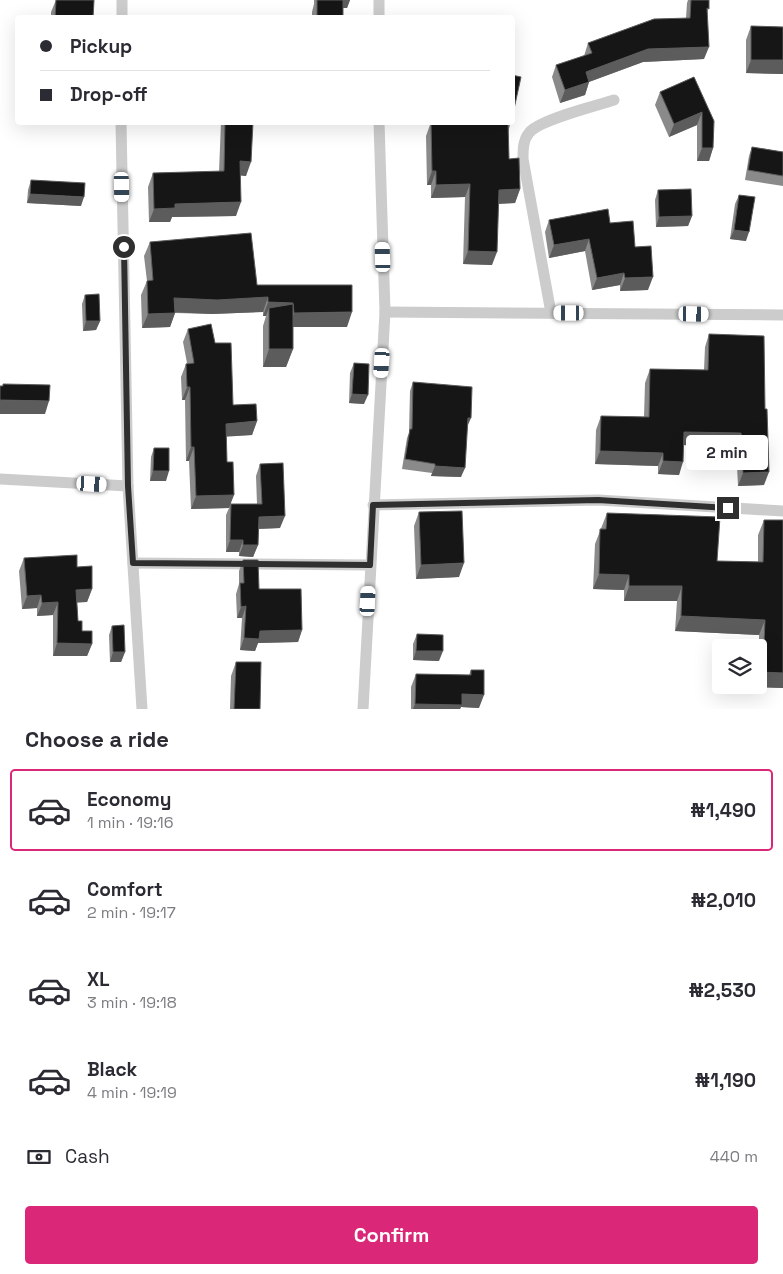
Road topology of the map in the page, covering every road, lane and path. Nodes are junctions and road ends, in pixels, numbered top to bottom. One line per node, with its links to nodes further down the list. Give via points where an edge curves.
1 (122, 0): 3 (street)
2 (378, 0): 4 (street)
3 (122, 15)
4 (379, 15)
5 (614, 100): 9 (street, via 541,123 529,132 525,140 523,160)
6 (121, 125): 12 (street)
7 (379, 125): 8 (street)
8 (385, 312): 9 (street); 13 (street)
9 (551, 313): 10 (street)
10 (783, 315)
11 (0, 479): 12 (street)
12 (128, 486): 15 (street)
13 (373, 505): 14 (street, via 598,500); 16 (street)
14 (783, 511)
15 (133, 563): 16 (street); 17 (street)
16 (370, 565): 18 (street)
17 (142, 709)
18 (363, 709)

